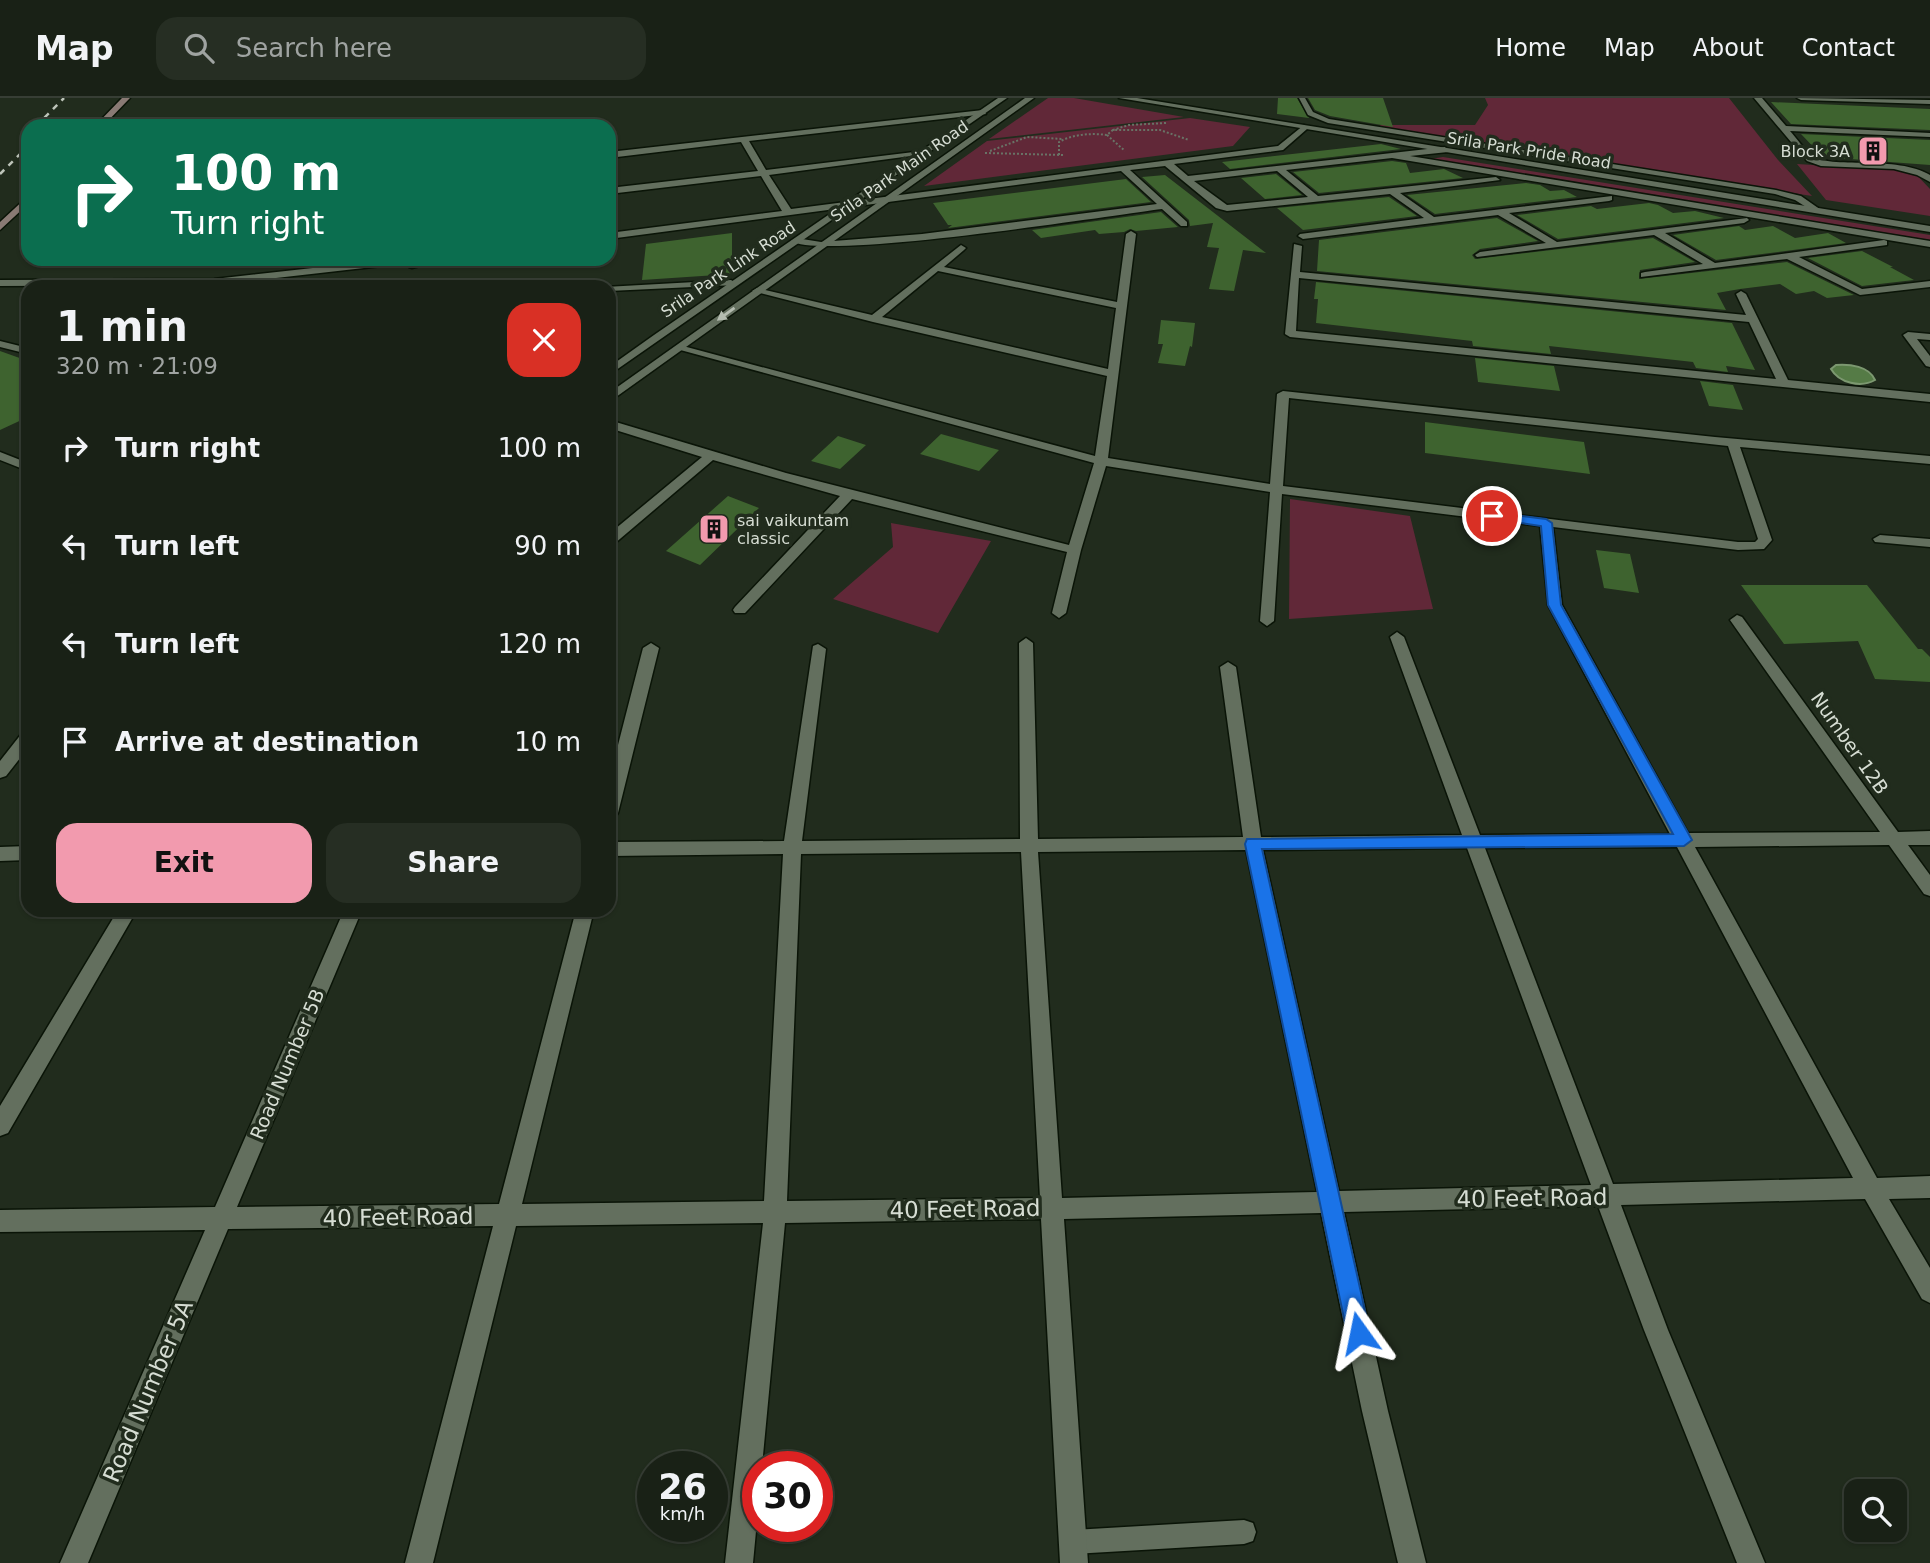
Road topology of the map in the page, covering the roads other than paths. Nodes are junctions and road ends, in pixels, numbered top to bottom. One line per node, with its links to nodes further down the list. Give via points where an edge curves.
1 (126, 98): 10 (main road)
2 (1003, 98): 9 (street, Srila Park Link Road)
3 (1030, 98): 30 (street, Srila Park Main Road)
4 (1123, 98): 11 (street, Srila Park Pride Road)
5 (1302, 98): 34 (lane, via 1311,116 1328,121 1776,192)
6 (1758, 98): 12 (street)
7 (1801, 98): 8 (street)
8 (1930, 102)
9 (983, 112): 14 (street); 17 (street, Srila Park Link Road)
10 (106, 119)
11 (1304, 127): 15 (street, Srila Park Pride Road); 19 (street, via 1280,148)
12 (1784, 128): 13 (street); 25 (street, via 1810,159 1908,168)
13 (1930, 135)
14 (743, 139): 16 (street); 22 (street)
15 (1445, 150): 18 (street); 34 (street, Srila Park Pride Road)
16 (616, 154)
17 (922, 154): 22 (street); 32 (street, Srila Park Link Road)
18 (1392, 156): 21 (street); 23 (street)
19 (1166, 162): 20 (street); 24 (street)
20 (1122, 168): 30 (street); 33 (street)
21 (1279, 169): 24 (street); 29 (street)
22 (764, 173): 26 (street); 36 (street)
23 (1517, 178): 27 (street); 28 (street)
24 (1186, 179): 29 (street, via 1227,208)
25 (1930, 179)
26 (616, 190)
27 (1392, 191): 29 (street); 38 (street)
28 (1630, 195): 35 (street); 37 (street)
29 (1318, 200)
30 (883, 201): 32 (street); 49 (street, Srila Park Main Road)
31 (21, 205): 40 (main road)
32 (848, 206): 36 (street); 47 (street, Srila Park Link Road)
33 (1163, 206): 39 (street); 49 (street, via 982,231)
34 (1817, 210): 41 (street, Srila Park Pride Road)
35 (1500, 212): 38 (street); 50 (street)
36 (789, 214): 44 (street)
37 (1764, 217): 42 (street); 46 (street)
38 (1432, 220): 45 (street)
39 (1184, 224)
40 (0, 227)
41 (1930, 229)
42 (1656, 232): 50 (street); 57 (street)
43 (1131, 234): 70 (street)
44 (616, 235)
45 (1303, 236)
46 (1905, 240): 48 (street); 54 (street)
47 (796, 241): 49 (street); 65 (street, Srila Park Link Road)
48 (1930, 244)
49 (821, 245): 68 (street, Srila Park Link Road)
50 (1555, 245): 53 (street)
51 (1297, 246): 59 (street)
52 (961, 248): 58 (street)
53 (1480, 255)
54 (1789, 256): 57 (street); 66 (street, via 1860,292)
55 (358, 266): 61 (street)
56 (402, 266): 62 (street)
57 (1713, 266): 60 (street)
58 (936, 268): 70 (street); 71 (street)
59 (1296, 275): 72 (street); 80 (street, via 1290,334)
60 (1645, 275)
61 (232, 280)
62 (320, 280)
63 (0, 283): 64 (street)
64 (21, 283)
65 (731, 283): 67 (street); 78 (street, Srila Park Link Road)
66 (1930, 284)
67 (616, 288)
68 (757, 291): 71 (street); 75 (street, Srila Park Link Road, one-way to 75)
69 (1741, 294): 72 (street)
70 (1122, 306): 79 (street)
71 (873, 319): 79 (street)
72 (1753, 319): 80 (street)
73 (1930, 337): 77 (street, via 1908,335)
74 (0, 344): 76 (street)
75 (679, 348): 81 (street, Srila Park Link Road); 88 (street)
76 (21, 349)
77 (1930, 364)
78 (616, 367)
79 (1114, 374): 88 (street)
80 (1784, 383): 82 (street)
81 (616, 393)
82 (1930, 398)
83 (616, 426): 86 (street)
84 (1733, 443): 87 (street); 90 (street, via 1283,394); 92 (street, via 1765,540 1759,546)
85 (0, 456): 89 (street)
86 (709, 457): 91 (street); 93 (street)
87 (1930, 460)
88 (1101, 461): 90 (street); 96 (street)
89 (21, 464)
90 (1276, 489): 92 (street); 100 (street)
91 (848, 495): 96 (street); 97 (street)
92 (1546, 523): 111 (street, via 1555,605)
93 (616, 535)
94 (1880, 539): 95 (street)
95 (1930, 543)
96 (1074, 550): 98 (street)
97 (740, 610)
98 (1059, 613)
99 (1737, 620): 109 (street, Number 12B)
100 (1267, 621)
101 (1397, 637): 112 (street)
102 (1026, 643): 114 (street)
103 (651, 648): 108 (street)
104 (818, 649): 115 (street)
105 (1228, 667): 113 (street)
106 (21, 746): 107 (street)
107 (0, 772)
108 (616, 786)
109 (1892, 838): 110 (street); 111 (street); 119 (street, Number 12B)
110 (1930, 838)
111 (1684, 840): 112 (street); 125 (street)
112 (1474, 842): 113 (street); 126 (street)
113 (1253, 844): 114 (street); 127 (street)
114 (1029, 845): 115 (street); 128 (street)
115 (792, 847): 116 (street); 129 (street)
116 (616, 849)
117 (21, 853): 118 (street)
118 (0, 854)
119 (1930, 889)
120 (124, 917): 123 (street)
121 (350, 917): 131 (street, Road Number 5B)
122 (582, 917): 130 (street)
123 (0, 1126)
124 (1930, 1186): 125 (street, 40 Feet Road)
125 (1871, 1189): 126 (street, 40 Feet Road); 133 (street)
126 (1606, 1196): 127 (street, 40 Feet Road); 140 (street)
127 (1330, 1202): 128 (street, 40 Feet Road); 139 (street)
128 (1052, 1208): 129 (street, 40 Feet Road); 135 (street)
129 (775, 1212): 130 (street, 40 Feet Road); 138 (street)
130 (507, 1215): 131 (street, 40 Feet Road); 137 (street)
131 (221, 1219): 132 (street, 40 Feet Road); 136 (street, Road Number 5A)
132 (0, 1221)
133 (1930, 1291)
134 (1244, 1532): 135 (lane)
135 (1074, 1552)
136 (74, 1563)
137 (419, 1563)
138 (739, 1563)
139 (1412, 1563)
140 (1751, 1563)

